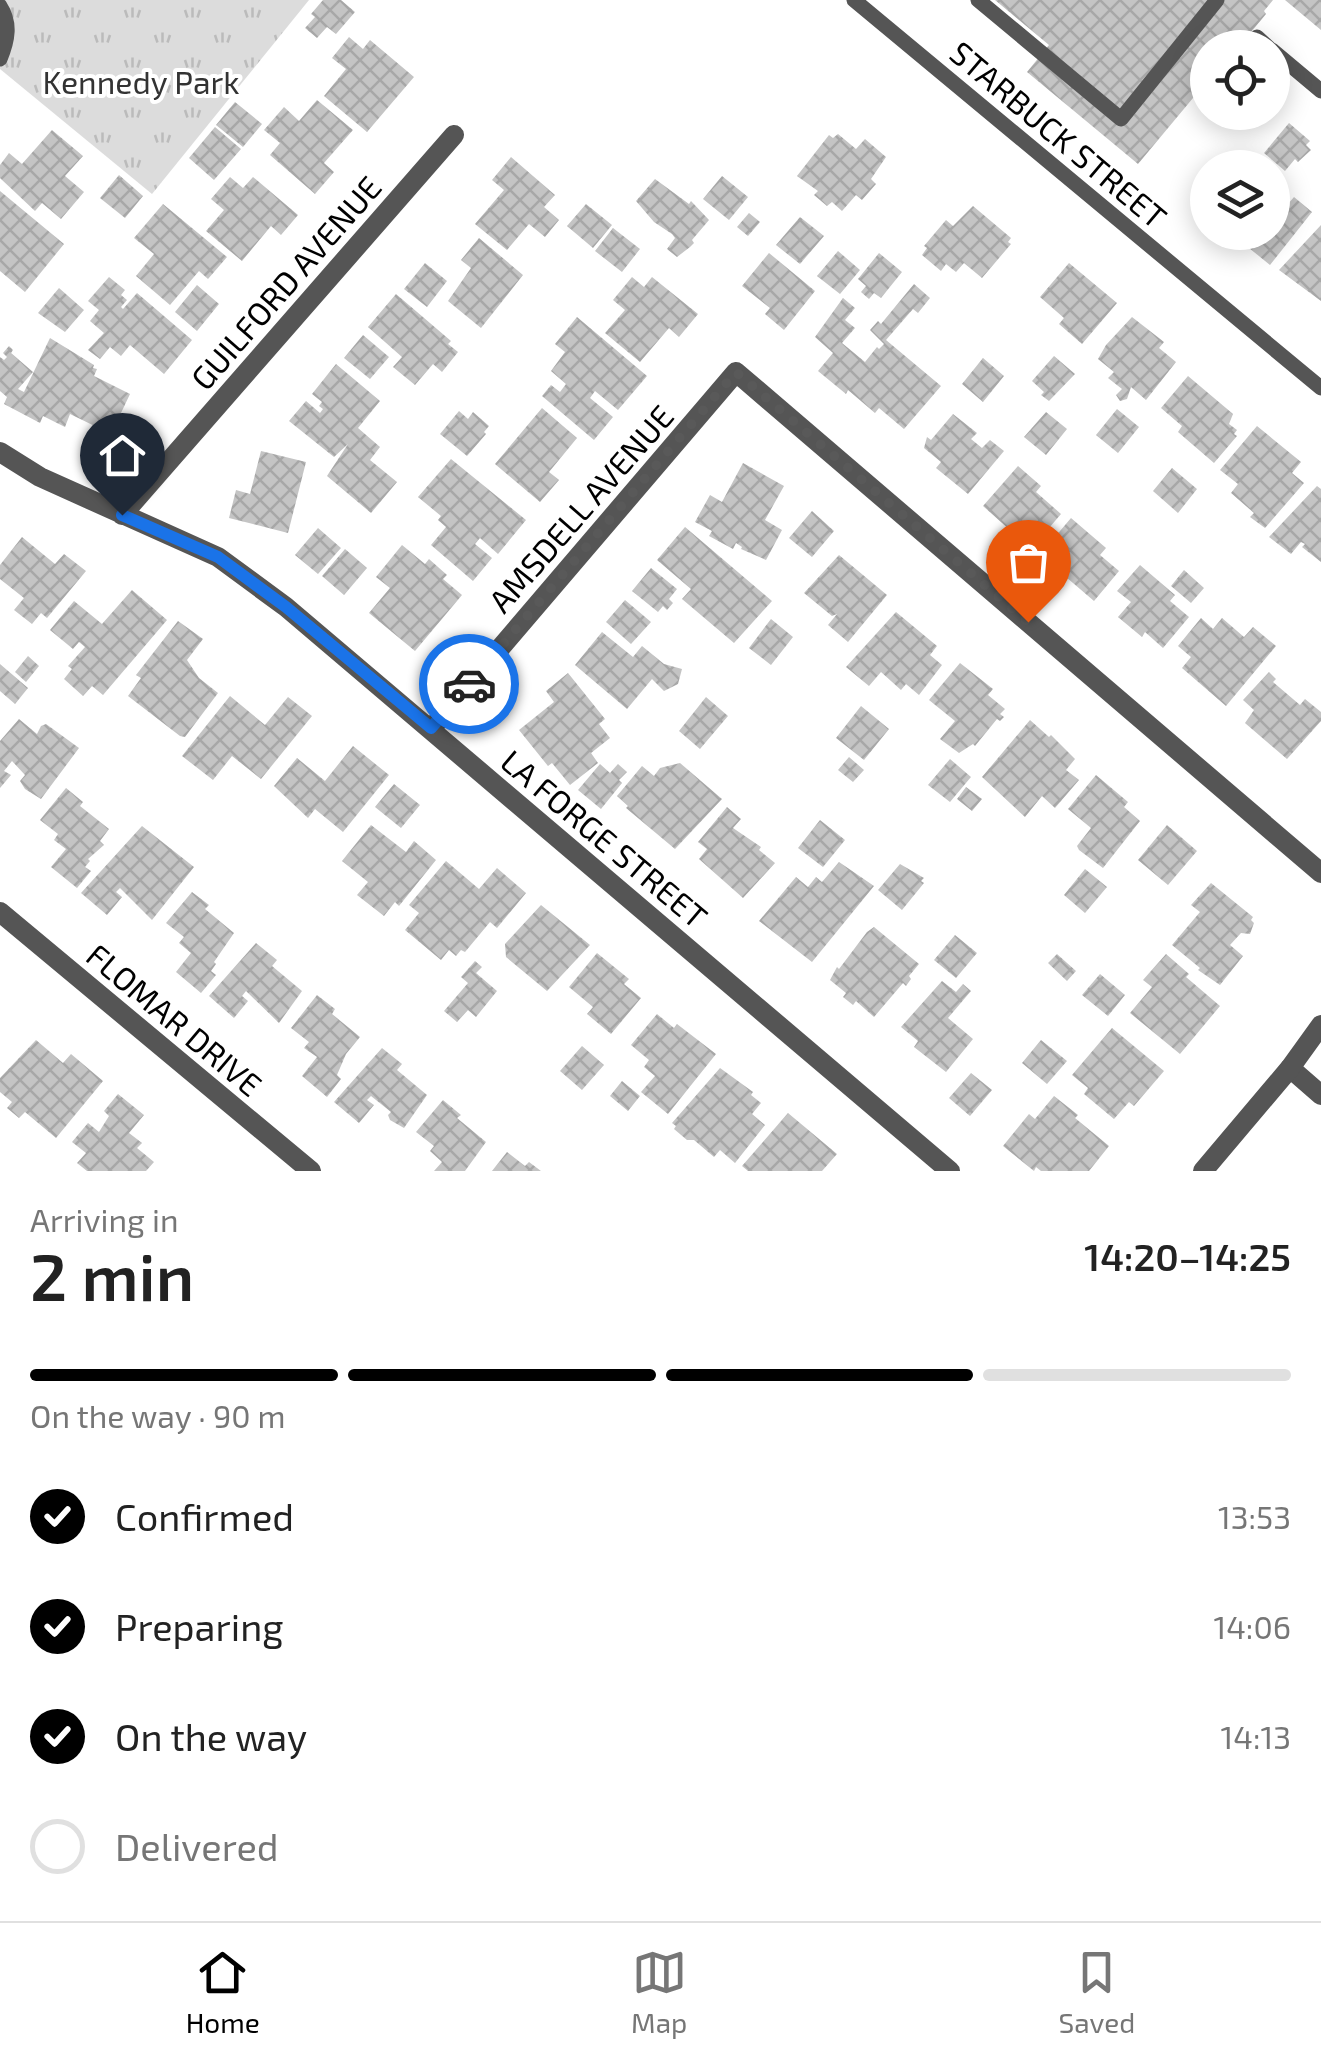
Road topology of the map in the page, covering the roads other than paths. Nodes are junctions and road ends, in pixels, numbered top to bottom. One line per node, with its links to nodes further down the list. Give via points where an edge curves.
1 (854, 0): 9 (lane, STARBUCK STREET)
2 (978, 0): 3 (lane, via 1120,120)
3 (1217, 0)
4 (0, 6): 5 (lane, via 8,18)
5 (0, 58)
6 (1290, 66): 7 (lane)
7 (1321, 92)
8 (454, 134): 11 (street, GUILFORD AVENUE)
9 (1321, 388)
10 (0, 452): 11 (street, LA FORGE STREET)
11 (122, 515): 12 (street, LA FORGE STREET, via 218,557)
12 (431, 728): 13 (street, AMSDELL AVENUE, via 736,372); 19 (street, LA FORGE STREET)
13 (1321, 873)
14 (0, 912): 18 (street, FLOMAR DRIVE)
15 (1321, 1025): 16 (street)
16 (1290, 1068): 17 (street); 20 (street)
17 (1321, 1094)
18 (311, 1171)
19 (950, 1171)
20 (1204, 1171)

